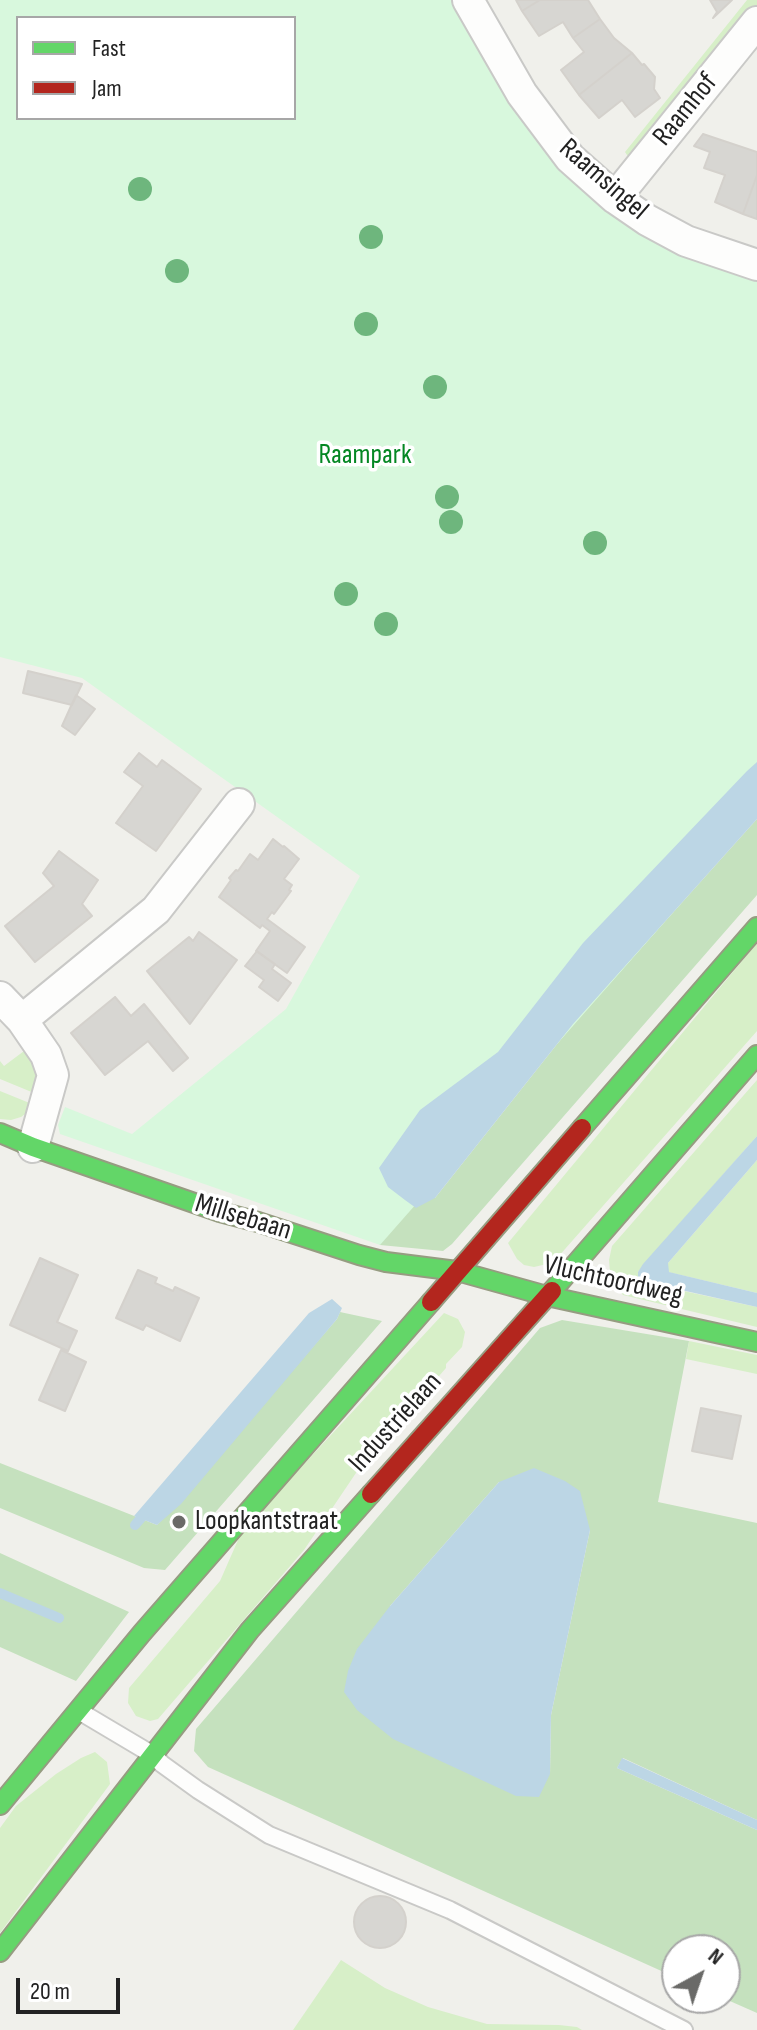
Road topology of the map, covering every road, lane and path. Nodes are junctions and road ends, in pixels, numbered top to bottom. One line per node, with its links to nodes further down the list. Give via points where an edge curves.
1 (468, 0): 3 (street, Raamsingel, via 538,116 570,158)
2 (757, 22): 3 (street, Raamhof)
3 (615, 198): 4 (street, Raamsingel, via 686,241)
4 (757, 265)
5 (239, 804): 8 (street, via 156,910)
6 (757, 927): 12 (main road, Industrielaan)
7 (0, 997): 8 (street)
8 (22, 1020): 11 (street, via 53,1075)
9 (757, 1055): 13 (main road, Industrielaan)
10 (0, 1133): 11 (main road, Millsebaan)
11 (33, 1147): 12 (main road, Millsebaan, via 359,1255)
12 (457, 1271): 13 (main road, Vluchtoordweg); 15 (main road, Industrielaan)
13 (547, 1296): 14 (main road, Vluchtoordweg); 16 (main road, Industrielaan, via 250,1630)
14 (757, 1342)
15 (79, 1711): 16 (lane); 17 (main road, Industrielaan)
16 (153, 1755): 18 (main road, Industrielaan); 19 (lane, via 269,1835 450,1910)
17 (0, 1805)
18 (0, 1952)
19 (684, 2030)

